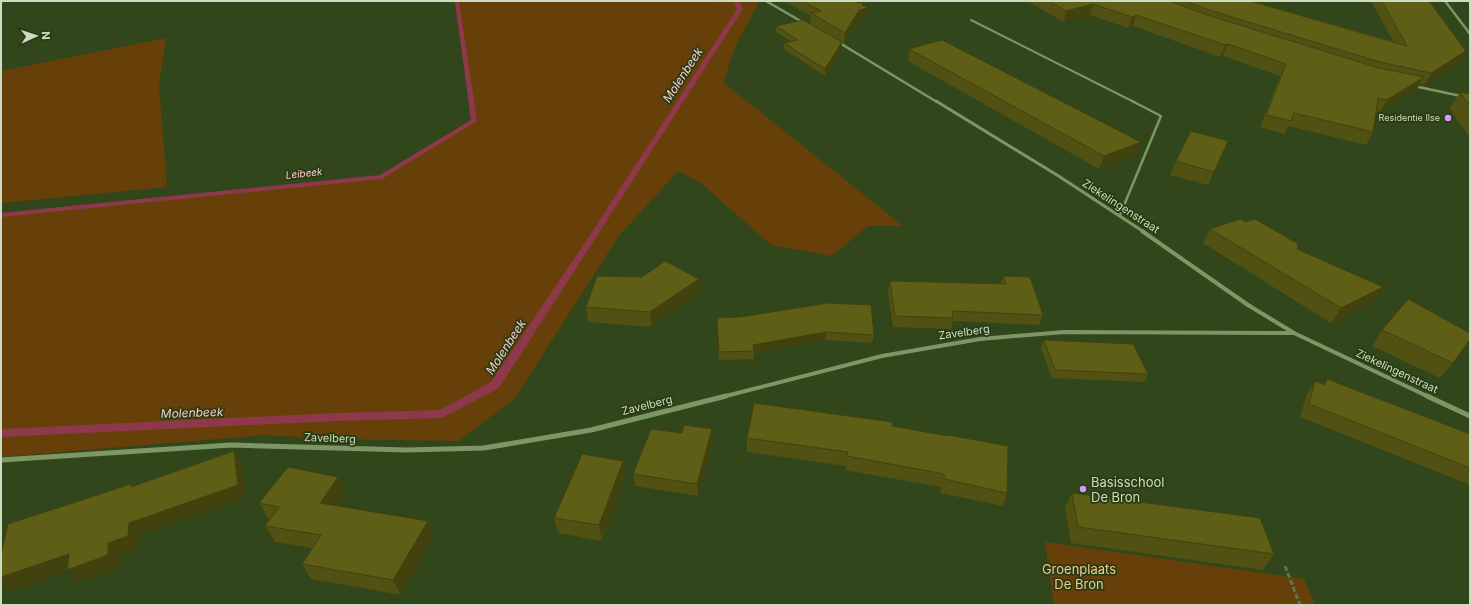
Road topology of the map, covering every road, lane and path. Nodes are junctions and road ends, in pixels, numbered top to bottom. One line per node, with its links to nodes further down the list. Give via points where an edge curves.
1 (718, 1): 4 (path)
2 (766, 1): 6 (street)
3 (1445, 1): 7 (street)
4 (721, 3)
5 (971, 20): 11 (lane, via 1161,116)
6 (812, 27)
7 (1470, 34)
8 (831, 38): 11 (street, Ziekelingenstraat)
9 (1412, 85): 10 (street)
10 (1470, 98)
11 (1120, 215): 12 (street, Ziekelingenstraat, via 1248,305)
12 (1294, 332): 13 (street, Ziekelingenstraat); 14 (street, Zavelberg, via 1064,332 980,339 882,356 591,430 484,448 407,450 231,445)
13 (1470, 416)
14 (1, 460)
15 (1285, 566): 16 (path)
16 (1300, 605)

